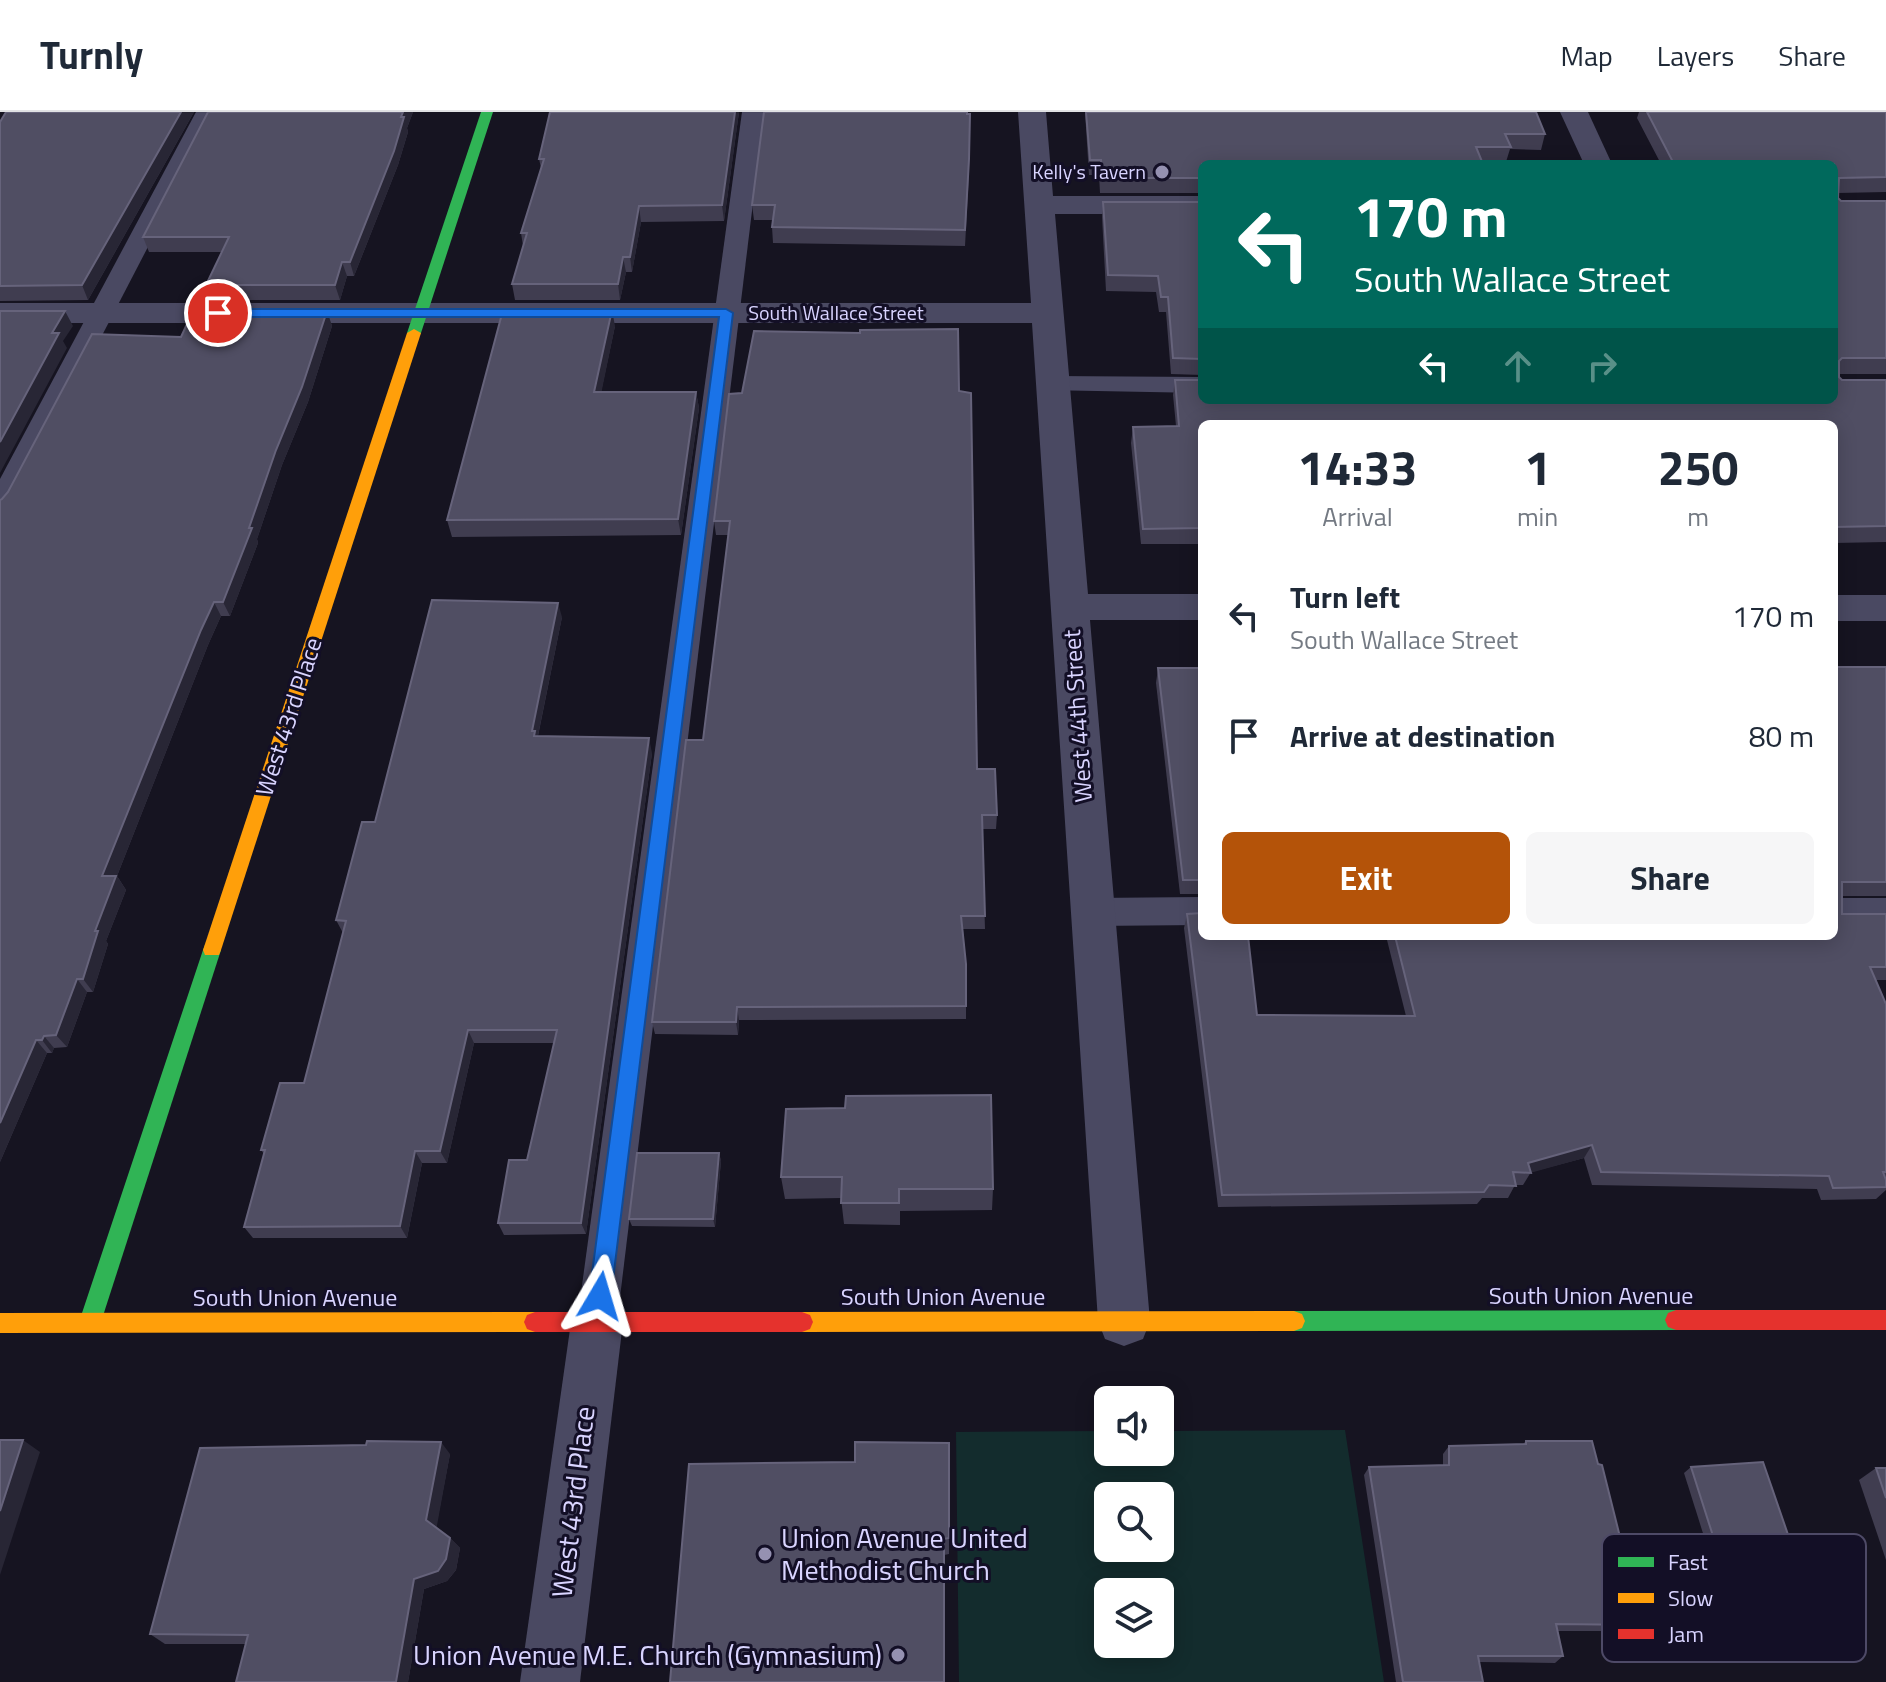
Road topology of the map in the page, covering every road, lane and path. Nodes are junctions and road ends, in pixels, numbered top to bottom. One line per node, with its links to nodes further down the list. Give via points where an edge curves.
1 (207, 112): 9 (lane)
2 (487, 112): 11 (street, West 43rd Place)
3 (753, 112): 12 (lane)
4 (1032, 112): 7 (street, West 44th Street)
5 (1574, 112): 6 (street)
6 (1596, 160)
7 (1039, 205): 8 (street); 13 (street, West 44th Street)
8 (1198, 205)
9 (101, 312): 10 (street, South Wallace Street); 11 (street, South Wallace Street); 16 (lane)
10 (0, 313)
11 (421, 313): 12 (street, South Wallace Street); 27 (street, West 43rd Place)
12 (726, 313): 13 (street, South Wallace Street); 28 (lane)
13 (1048, 313): 14 (street, West 44th Street)
14 (1053, 384): 15 (lane); 17 (street, West 44th Street)
15 (1198, 385)
16 (0, 505)
17 (1070, 607): 18 (street); 22 (street, West 44th Street)
18 (1198, 607)
19 (1838, 608): 20 (street)
20 (1886, 608)
21 (1198, 911): 22 (lane)
22 (1092, 912): 26 (street, West 44th Street)
23 (1838, 912): 24 (lane)
24 (1886, 912)
25 (1886, 1320): 26 (street, South Union Avenue)
26 (1124, 1321): 28 (street, South Union Avenue)
27 (90, 1322): 28 (street, South Union Avenue); 29 (street, South Union Avenue)
28 (597, 1322): 30 (street, West 43rd Place)
29 (0, 1323)
30 (550, 1682)

